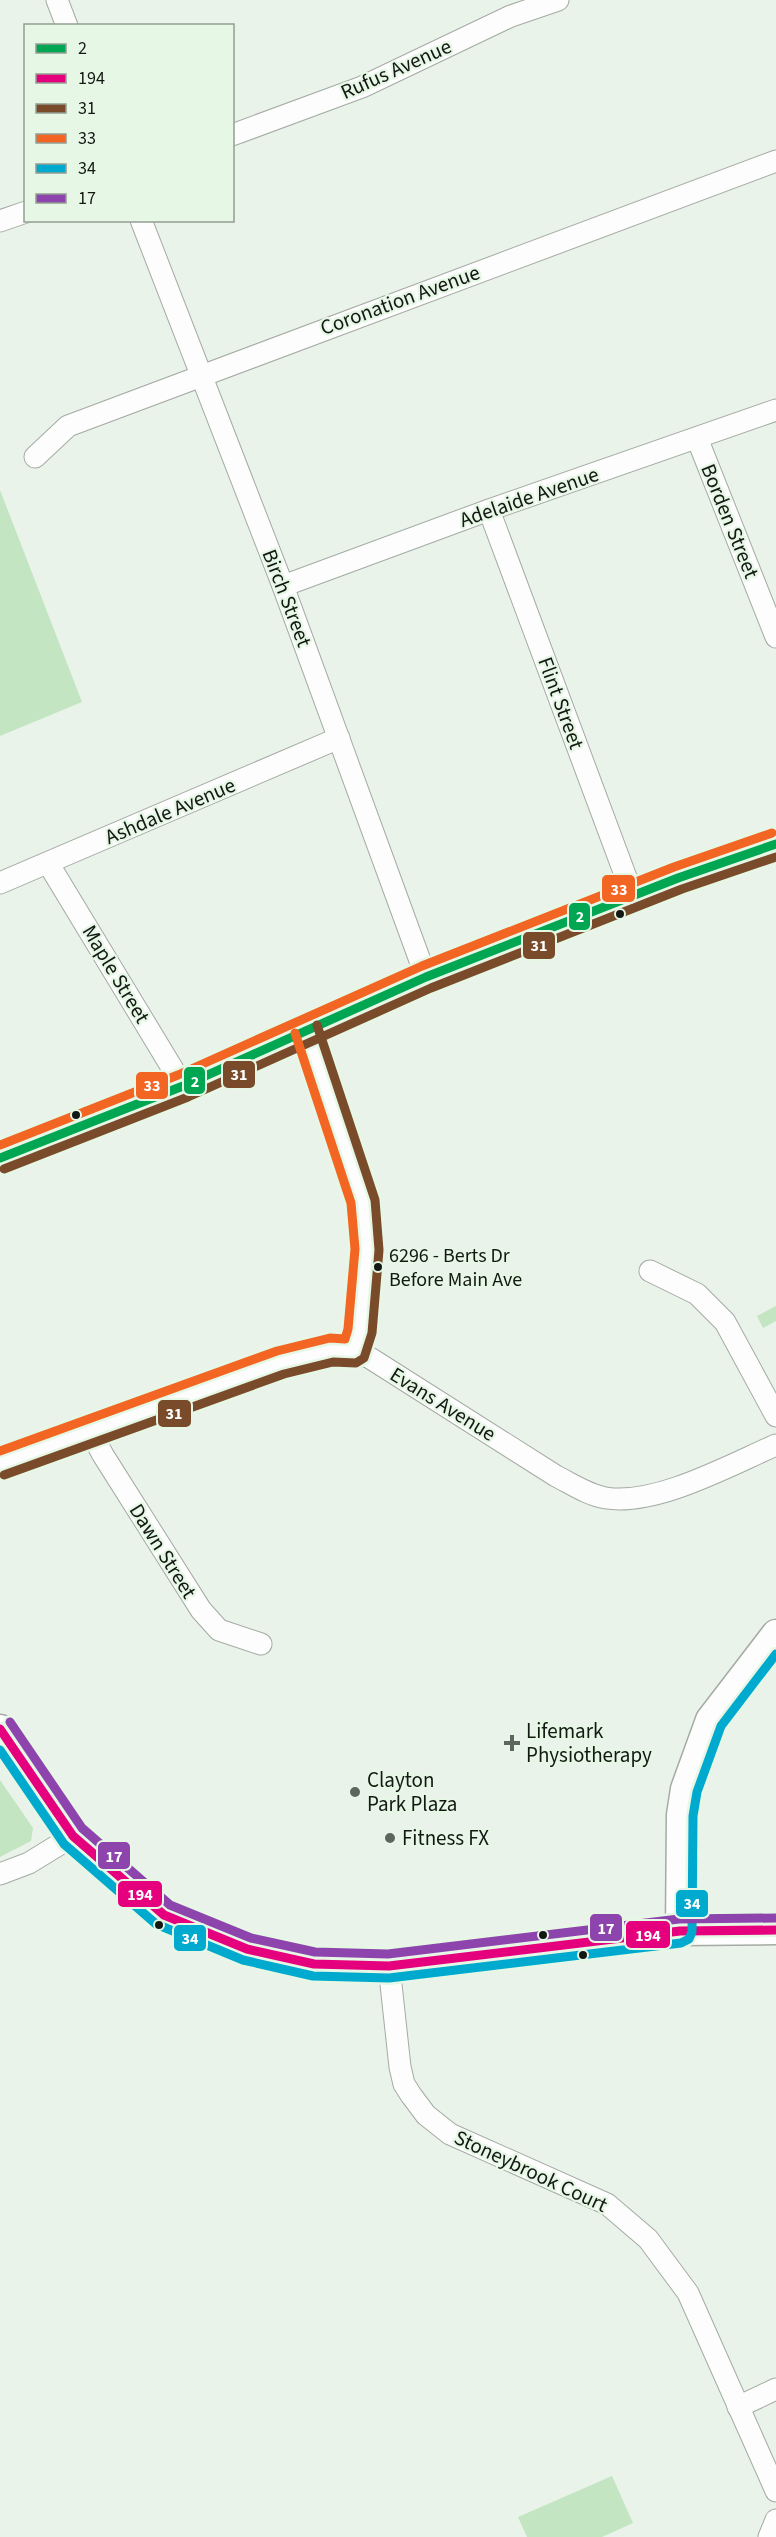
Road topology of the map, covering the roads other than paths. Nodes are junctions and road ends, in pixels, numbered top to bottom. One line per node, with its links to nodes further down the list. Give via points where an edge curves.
1 (57, 0): 3 (street)
2 (558, 0): 4 (street, Rufus Avenue, via 511,16 362,87)
3 (65, 24)
4 (234, 134)
5 (776, 161): 9 (street, Coronation Avenue)
6 (24, 213): 7 (street)
7 (0, 221)
8 (142, 222): 9 (street, Birch Street)
9 (200, 375): 12 (street, Coronation Avenue, via 68,426); 14 (street, Birch Street)
10 (776, 410): 11 (street, Adelaide Avenue)
11 (697, 438): 13 (street, Adelaide Avenue); 15 (street, Borden Street)
12 (35, 457)
13 (489, 510): 14 (street, Adelaide Avenue); 20 (street, Flint Street)
14 (283, 586): 16 (street, Birch Street)
15 (776, 637)
16 (339, 738): 18 (street, Ashdale Avenue); 21 (street, Birch Street)
17 (776, 844): 20 (street)
18 (48, 862): 19 (street, Ashdale Avenue); 23 (street, Maple Street)
19 (0, 883)
20 (633, 896): 21 (street)
21 (426, 977): 22 (street)
22 (306, 1029): 23 (street); 26 (street, via 363,1201 367,1249 360,1331)
23 (183, 1086): 24 (street)
24 (0, 1158)
25 (650, 1271): 27 (street, via 697,1294 725,1322)
26 (354, 1351): 28 (street, Evans Avenue, via 332,1350 281,1362); 29 (street, Evans Avenue, via 555,1476 606,1498 652,1495)
27 (776, 1416)
28 (90, 1431): 30 (street, Evans Avenue); 32 (street, Dawn Street, via 201,1610 219,1630)
29 (776, 1445)
30 (0, 1464)
31 (776, 1634): 37 (street, via 710,1720 685,1789 681,1815)
32 (261, 1644)
33 (0, 1729): 34 (street)
34 (73, 1836): 35 (street, via 29,1863); 38 (street, via 164,1915 247,1949 314,1964)
35 (0, 1874)
36 (776, 1930): 37 (street)
37 (680, 1931): 38 (street)
38 (389, 1966): 40 (street, Stoneybrook Court, via 404,2084 426,2115 450,2134 607,2204 648,2239 688,2293)
39 (776, 2389): 40 (street)
40 (738, 2407): 41 (street, Stoneybrook Court)
41 (776, 2491)
42 (776, 2520): 43 (street)
43 (769, 2537)

